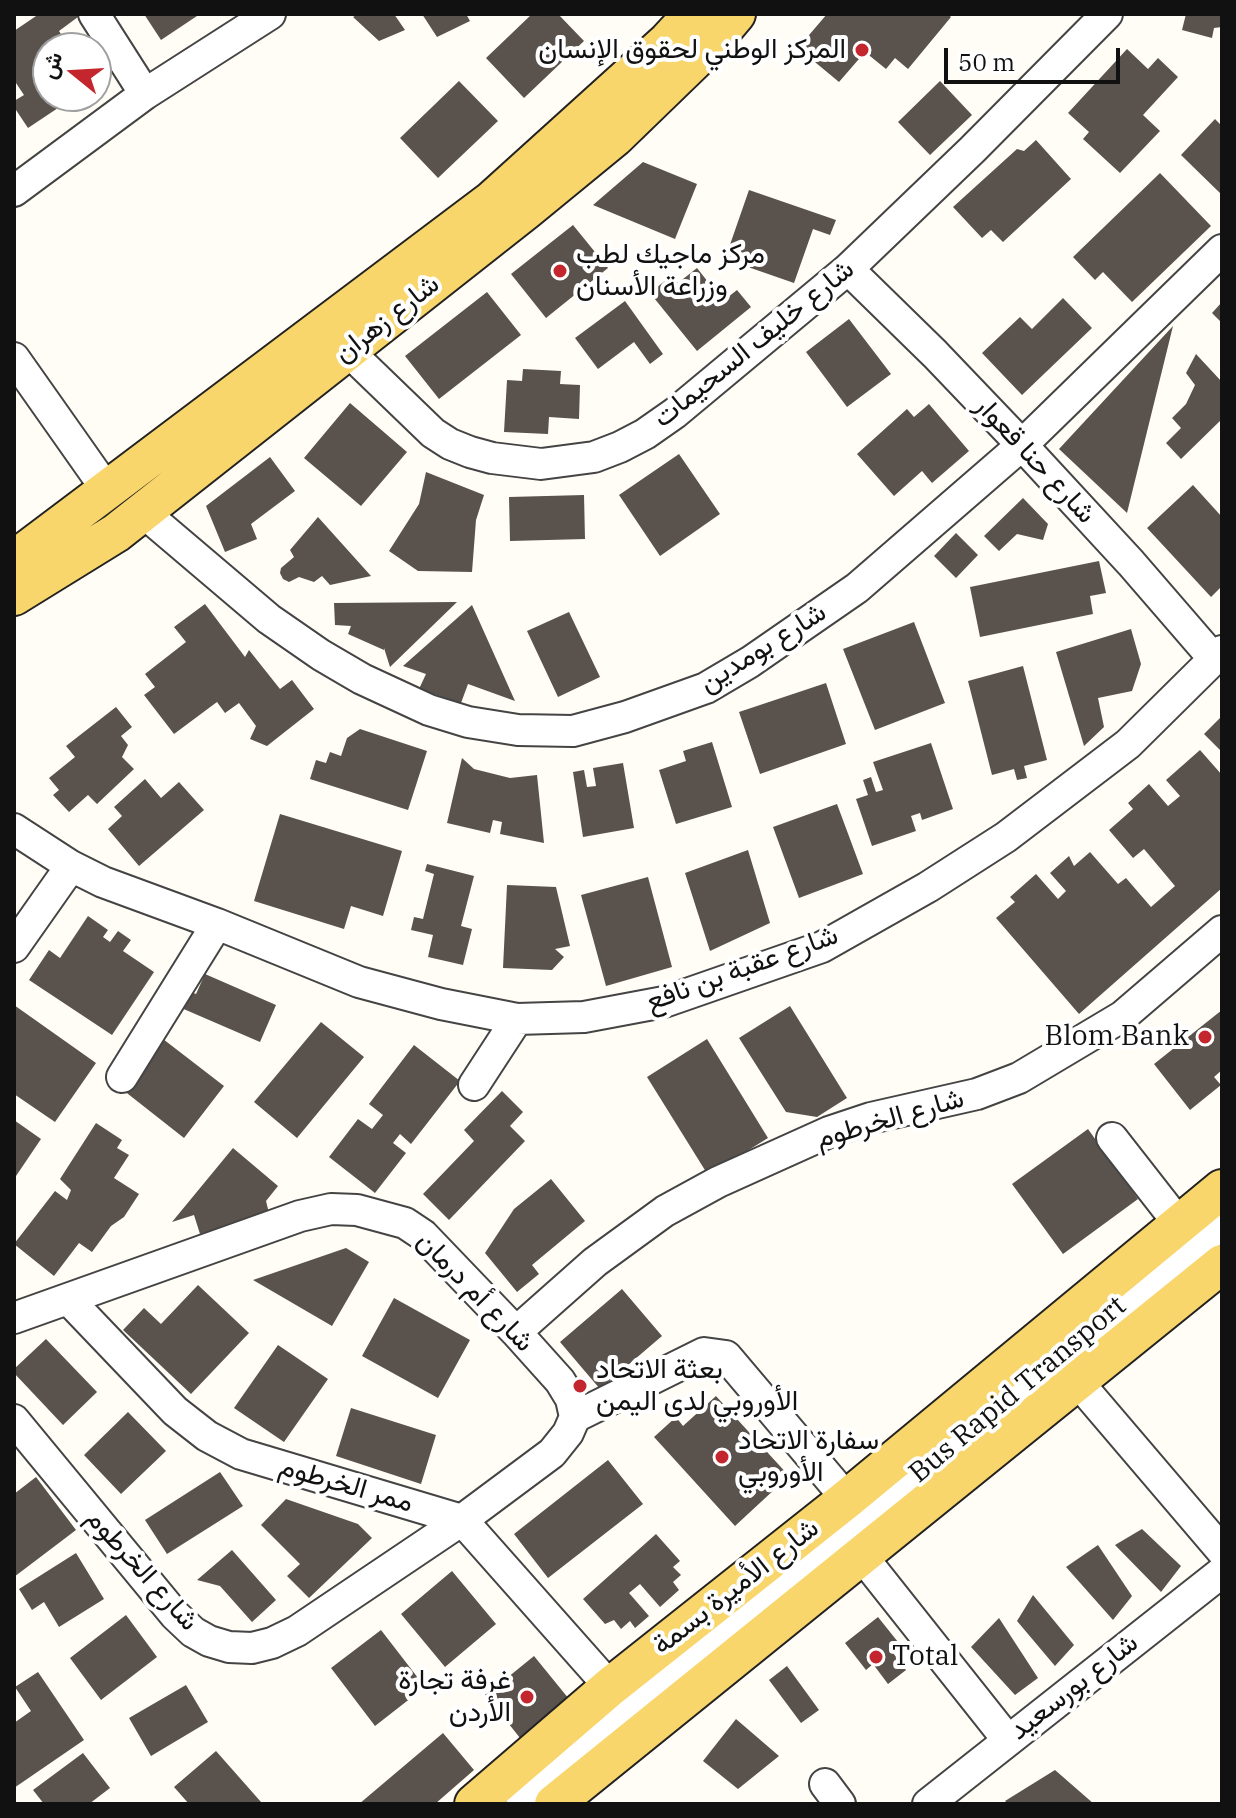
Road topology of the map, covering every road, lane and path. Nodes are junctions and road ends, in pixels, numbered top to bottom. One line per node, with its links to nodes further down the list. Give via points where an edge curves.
1 (94, 14): 6 (street)
2 (270, 14): 6 (street)
3 (693, 14): 13 (main road, شارع زهران, via 491,201)
4 (736, 14): 10 (main road, شارع زهران, via 615,137)
5 (1107, 14): 9 (street, شارع خليف السحيمات)
6 (145, 94): 7 (street)
7 (14, 191)
8 (1222, 250): 12 (street, شارع بومدين)
9 (848, 269): 10 (street, شارع خليف السحيمات, via 675,413 645,434 594,457 516,462 450,444); 12 (street, شارع حنا قعوار)
10 (347, 350): 15 (main road, شارع زهران)
11 (14, 358): 13 (street)
12 (1022, 445): 15 (street, شارع بومدين, via 857,588 750,662 706,688 573,731 468,722 362,679); 20 (street, شارع حنا قعوار)
13 (107, 490): 14 (main road, شارع زهران)
14 (67, 520): 16 (main road); 17 (main road, شارع زهران)
15 (130, 522): 18 (main road, شارع زهران); 19 (main road)
16 (14, 549)
17 (14, 560)
18 (14, 596)
19 (14, 616)
20 (1218, 655): 27 (street, شارع عقبة بن نافع, via 1128,744 1006,837 822,947 664,1002 584,1017)
21 (14, 829): 22 (street, شارع عقبة بن نافع)
22 (64, 862): 23 (street, شارع عقبة بن نافع); 24 (street); 26 (street)
23 (217, 924): 27 (street, شارع عقبة بن نافع, via 359,982); 28 (street)
24 (14, 925)
25 (1222, 931): 37 (street, شارع الخرطوم, via 1123,1016 1019,1078 829,1132 665,1211 595,1262)
26 (14, 947)
27 (517, 1019): 29 (street)
28 (122, 1077)
29 (474, 1085)
30 (1112, 1138): 33 (street)
31 (1222, 1189): 33 (main road, شارع الأميرة بسمة)
32 (1222, 1224): 49 (street, Bus Rapid Transport)
33 (1180, 1225): 41 (main road, شارع الأميرة بسمة)
34 (1222, 1264): 38 (main road, شارع الأميرة بسمة)
35 (68, 1299): 36 (street, شارع أم درمان); 37 (street, شارع أم درمان, via 300,1216 357,1210 405,1223 423,1235); 42 (street, ممر الخرطوم, via 175,1411 207,1436 241,1454)
36 (14, 1318)
37 (516, 1332): 39 (street, شارع أم درمان, via 560,1381)
38 (1077, 1381): 43 (street); 44 (main road, شارع الأميرة بسمة)
39 (575, 1417): 41 (street, via 704,1353 726,1356); 42 (street, via 552,1453)
40 (14, 1420): 42 (street, شارع الخرطوم, via 175,1615 193,1632 229,1647 252,1648 297,1631)
41 (847, 1499): 46 (main road, شارع الأميرة بسمة)
42 (462, 1520): 46 (street)
43 (1222, 1551)
44 (861, 1555): 47 (street); 50 (main road, شارع الأميرة بسمة)
45 (1222, 1572): 47 (street, شارع بورسعيد)
46 (610, 1687): 48 (main road, شارع الأميرة بسمة)
47 (1007, 1739): 51 (street, شارع بورسعيد)
48 (474, 1804)
49 (521, 1804)
50 (554, 1804)
51 (928, 1804)

